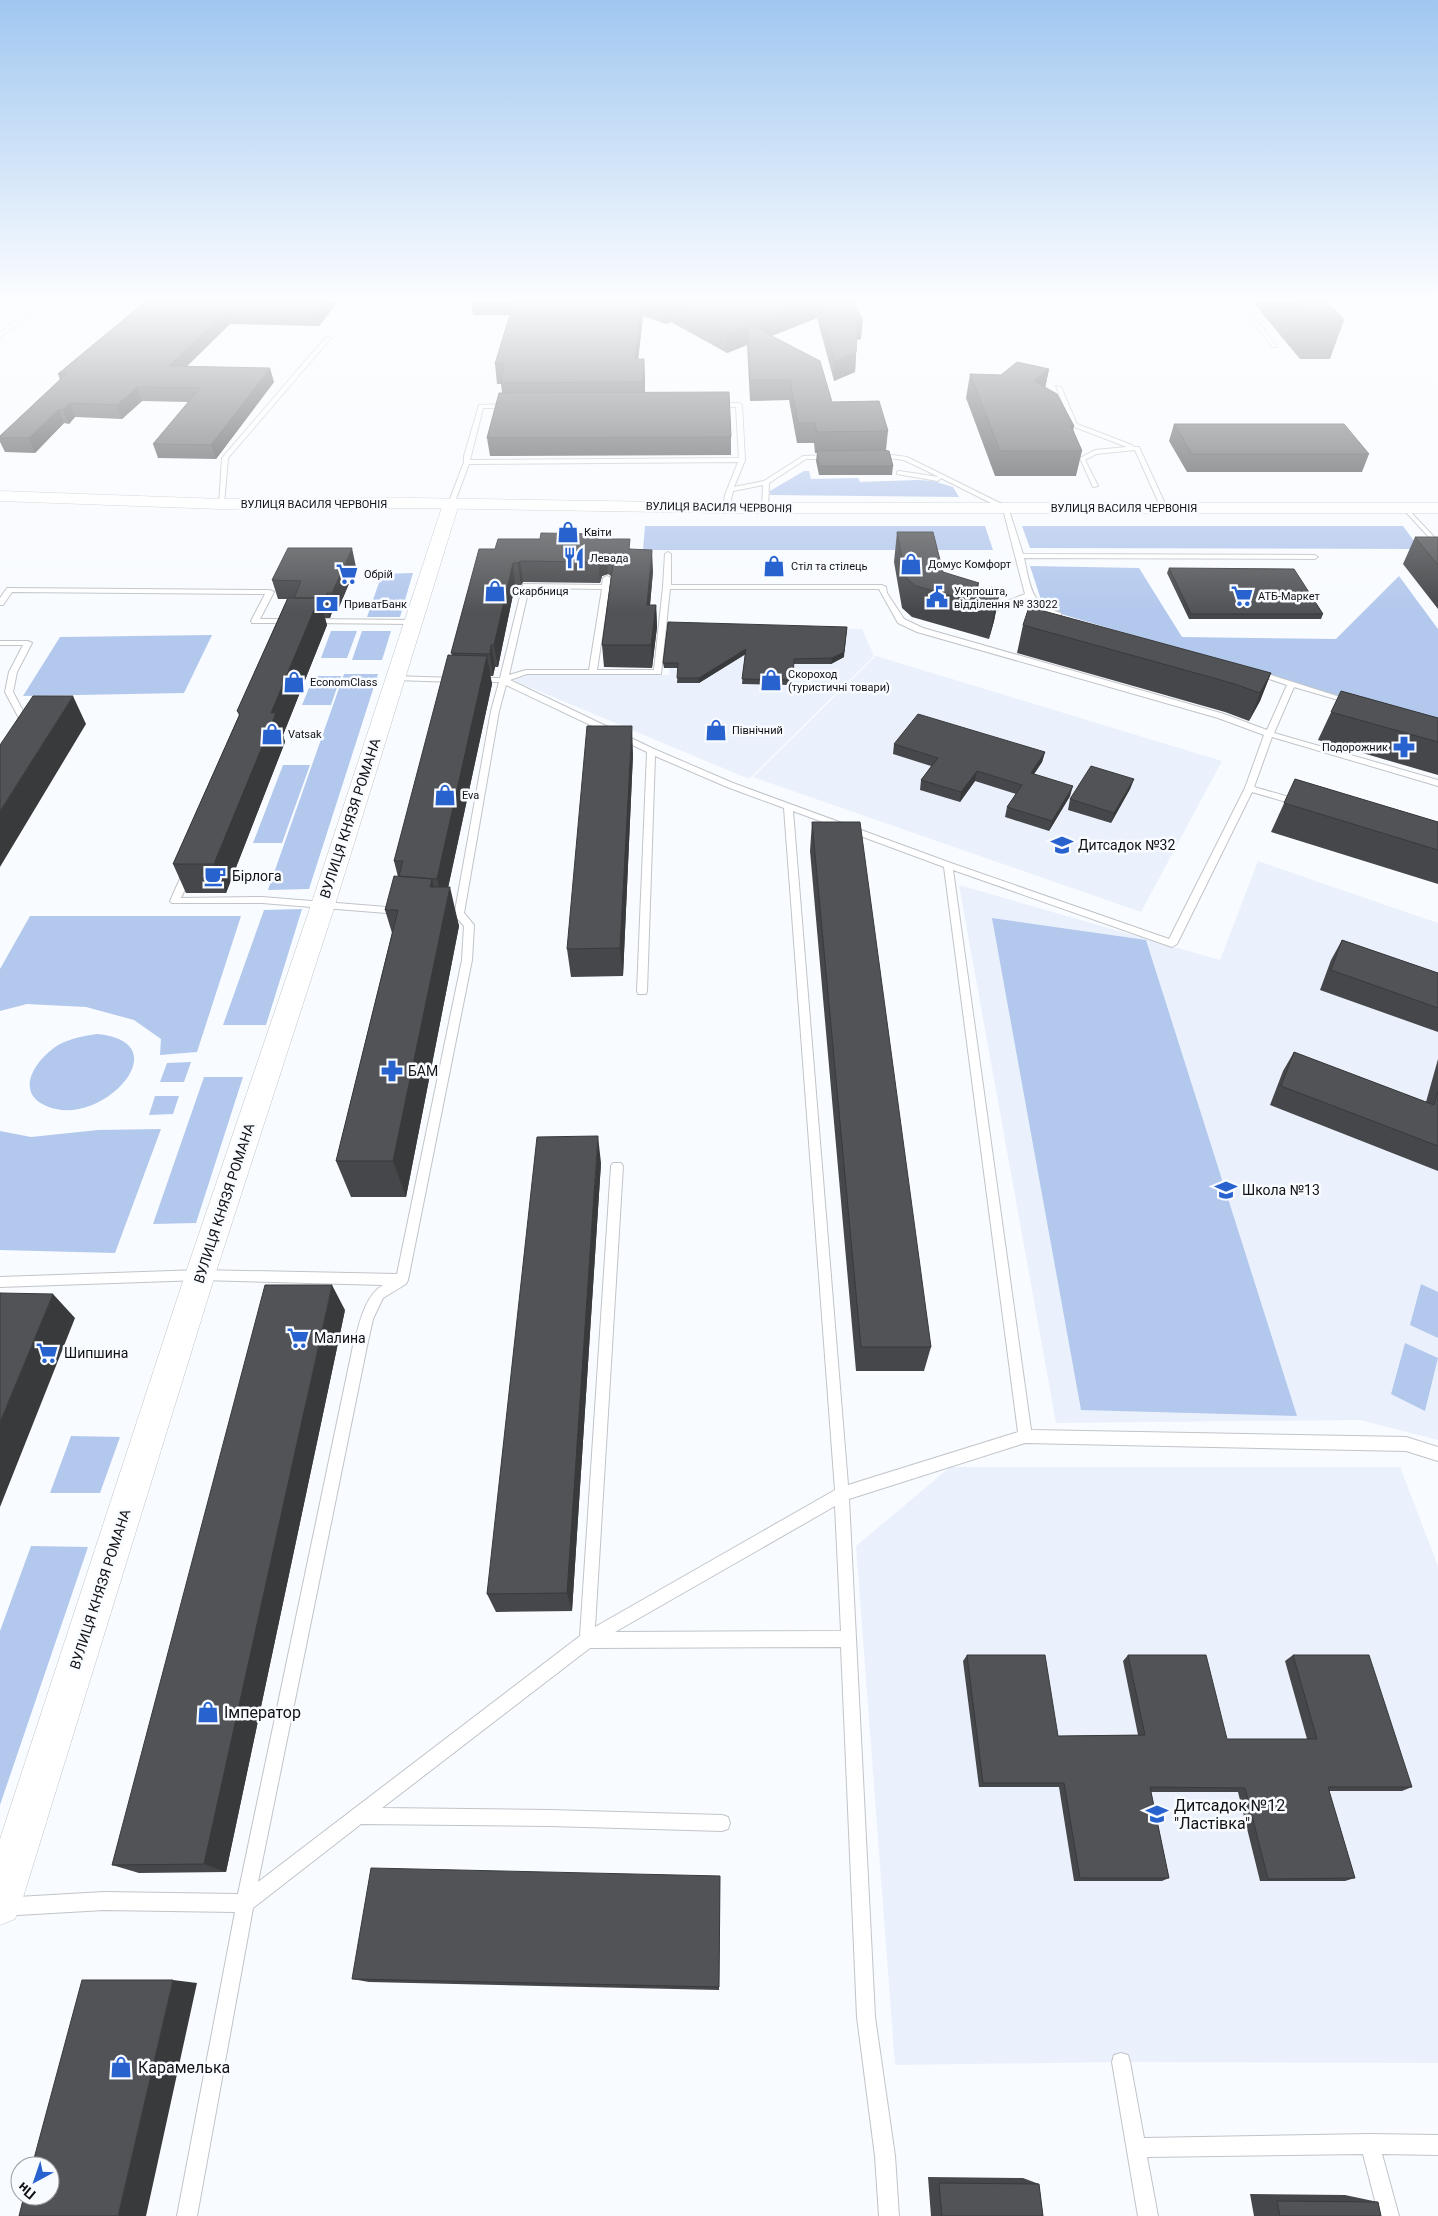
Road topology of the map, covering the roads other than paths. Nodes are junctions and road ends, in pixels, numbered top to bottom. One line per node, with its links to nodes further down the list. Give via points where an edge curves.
1 (270, 404): 16 (lane, via 224,458)
2 (1065, 404): 5 (lane, via 1074,425)
3 (710, 405): 8 (lane, via 739,405)
4 (521, 406): 9 (lane, via 481,406)
5 (1137, 448): 13 (lane, via 1095,452 1082,459); 21 (lane)
6 (843, 456): 12 (lane, via 805,457)
7 (872, 456): 11 (lane, via 905,458)
8 (742, 460): 9 (lane); 14 (lane)
9 (467, 462): 17 (lane)
10 (899, 473): 11 (lane)
11 (950, 480): 20 (lane)
12 (766, 482): 14 (lane); 19 (lane)
13 (1094, 486)
14 (730, 490): 18 (lane)
15 (0, 496): 16 (main road, ВУЛИЦЯ ВАСИЛЯ ЧЕРВОНІЯ)
16 (222, 504): 17 (main road, ВУЛИЦЯ ВАСИЛЯ ЧЕРВОНІЯ)
17 (451, 504): 18 (main road, ВУЛИЦЯ ВАСИЛЯ ЧЕРВОНІЯ); 36 (main road, ВУЛИЦЯ КНЯЗЯ РОМАНА)
18 (726, 508): 19 (main road, ВУЛИЦЯ ВАСИЛЯ ЧЕРВОНІЯ)
19 (765, 508): 20 (main road, ВУЛИЦЯ ВАСИЛЯ ЧЕРВОНІЯ)
20 (1006, 508): 21 (main road, ВУЛИЦЯ ВАСИЛЯ ЧЕРВОНІЯ); 26 (lane)
21 (1164, 508): 22 (main road, ВУЛИЦЯ ВАСИЛЯ ЧЕРВОНІЯ)
22 (1405, 508): 23 (main road, ВУЛИЦЯ ВАСИЛЯ ЧЕРВОНІЯ); 24 (lane)
23 (1438, 508)
24 (1438, 546)
25 (668, 554): 29 (lane)
26 (1020, 556): 27 (lane); 31 (lane)
27 (1315, 557)
28 (607, 578): 30 (lane)
29 (667, 587): 40 (lane, via 658,672); 46 (lane, via 882,588 901,621 920,630 1221,716)
30 (605, 588): 40 (lane); 42 (lane, via 527,582)
31 (1029, 595): 33 (lane); 34 (lane, via 1044,612)
32 (0, 603): 35 (lane, via 10,590 270,592 255,621)
33 (978, 617)
34 (1063, 617)
35 (285, 621): 36 (lane); 37 (lane)
36 (413, 622): 41 (main road, ВУЛИЦЯ КНЯЗЯ РОМАНА)
37 (282, 630)
38 (0, 643): 45 (lane, via 28,643 13,672 9,692 26,724)
39 (1243, 670): 43 (lane)
40 (594, 672): 42 (lane, via 526,672)
41 (395, 678): 42 (lane); 54 (main road, ВУЛИЦЯ КНЯЗЯ РОМАНА)
42 (502, 680): 47 (lane); 57 (lane)
43 (1291, 684): 44 (lane); 46 (lane)
44 (1364, 706)
45 (20, 732)
46 (1269, 734): 48 (lane); 49 (lane)
47 (651, 751): 51 (lane); 58 (lane)
48 (1438, 783)
49 (1249, 788): 50 (lane); 53 (lane, via 1172,944)
50 (1305, 805)
51 (788, 807): 53 (lane); 66 (lane)
52 (190, 865): 54 (lane, via 175,901 262,900)
53 (948, 865): 64 (lane)
54 (323, 905): 55 (lane); 60 (main road, ВУЛИЦЯ КНЯЗЯ РОМАНА)
55 (409, 912)
56 (429, 913): 57 (lane)
57 (459, 914): 61 (lane, via 469,925 467,960)
58 (642, 992)
59 (617, 1166): 68 (lane)
60 (200, 1275): 61 (lane); 62 (lane); 72 (main road, ВУЛИЦЯ КНЯЗЯ РОМАНА)
61 (402, 1280): 71 (lane, via 379,1294 367,1319 360,1346)
62 (6, 1282): 63 (lane)
63 (6, 1296)
64 (1025, 1436): 65 (lane, via 1406,1444); 66 (lane)
65 (1438, 1454)
66 (842, 1494): 67 (lane); 68 (lane)
67 (848, 1638): 68 (lane); 78 (lane, via 866,2016 885,2156)
68 (587, 1640): 69 (lane)
69 (358, 1816): 70 (lane); 71 (lane)
70 (722, 1822)
71 (245, 1903): 72 (lane, via 104,1901); 77 (lane)
72 (0, 1905)
73 (1121, 2062): 76 (lane)
74 (1370, 2144): 75 (lane); 76 (lane); 80 (lane)
75 (1438, 2145)
76 (1137, 2148): 79 (lane)
77 (187, 2216)
78 (889, 2216)
79 (1148, 2216)
80 (1389, 2216)

